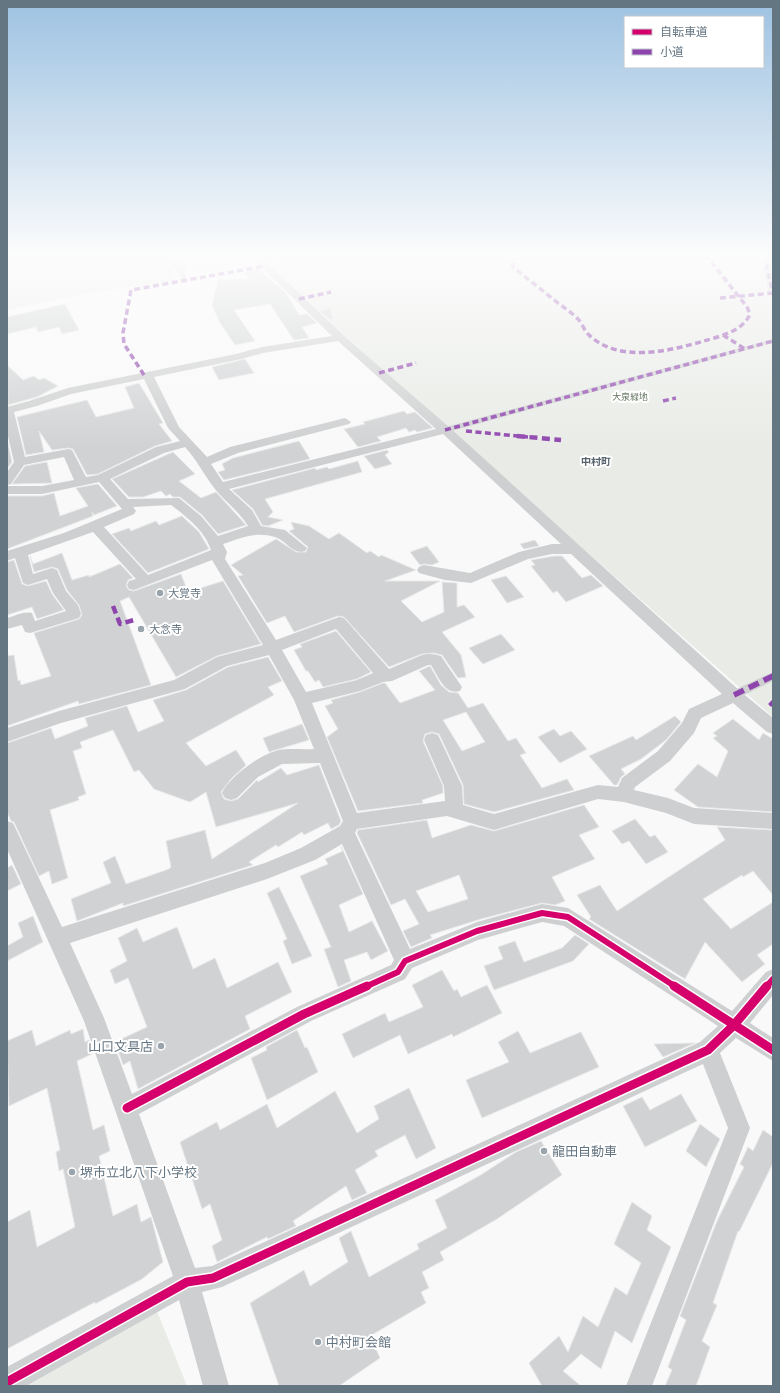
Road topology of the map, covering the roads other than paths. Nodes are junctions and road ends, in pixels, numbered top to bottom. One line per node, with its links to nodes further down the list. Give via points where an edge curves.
1 (320, 319): 2 (street)
2 (340, 338): 4 (street, via 262,350); 7 (street)
3 (773, 341): 7 (street)
4 (147, 375): 5 (street, via 68,391); 8 (street, via 174,428)
5 (8, 410): 9 (street)
6 (342, 424): 10 (street, via 234,450)
7 (445, 430): 14 (street); 21 (street)
8 (188, 443): 10 (street); 11 (street, via 160,450)
9 (20, 462): 12 (street); 13 (street, via 68,453)
10 (204, 462): 14 (street)
11 (102, 478): 13 (street); 16 (street)
12 (7, 481)
13 (82, 483): 15 (street, via 42,490)
14 (220, 487): 18 (street, via 246,513)
15 (7, 490)
16 (125, 503): 17 (street, via 129,511); 19 (street, via 174,501 190,513)
17 (96, 527): 19 (street, via 140,583); 22 (street, via 50,545)
18 (257, 530): 19 (street, via 246,531); 20 (street, via 280,533)
19 (218, 547): 25 (street, via 218,559)
20 (300, 548)
21 (573, 548): 23 (street, via 524,555 471,578 445,576); 29 (street)
22 (14, 554): 24 (street, via 28,580 52,573 60,593 74,614 30,628 27,617)
23 (424, 570)
24 (7, 624)
25 (272, 648): 26 (street, via 339,622); 30 (street); 32 (street, via 222,661 179,685 59,717)
26 (384, 675): 28 (street, via 386,677 427,658 436,660); 30 (street, via 360,685)
27 (773, 676): 29 (street)
28 (454, 686)
29 (734, 695): 31 (street); 36 (street, via 695,714 688,728 664,756 628,783)
30 (302, 699): 34 (street)
31 (773, 727)
32 (7, 735)
33 (432, 740): 37 (street, via 453,786)
34 (325, 756): 35 (street, via 280,757 252,772); 39 (street)
35 (231, 793)
36 (624, 795): 37 (street, via 598,792 494,822); 38 (street, via 668,806 694,816)
37 (454, 810): 39 (street, via 447,808)
38 (773, 821)
39 (349, 827): 42 (street, via 308,854 267,871); 43 (street)
40 (7, 830): 41 (street)
41 (13, 857): 42 (street)
42 (56, 938): 48 (street, via 94,1018)
43 (406, 961): 45 (street, via 477,931 542,913 568,917); 48 (street, via 398,972 304,1014)
44 (773, 979): 45 (street)
45 (734, 1025): 46 (street); 47 (street)
46 (708, 1050): 49 (street, via 213,1278); 52 (street, via 739,1128)
47 (773, 1050)
48 (127, 1108): 49 (street)
49 (188, 1282): 50 (street); 51 (street)
50 (7, 1382)
51 (216, 1386)
52 (639, 1386)

